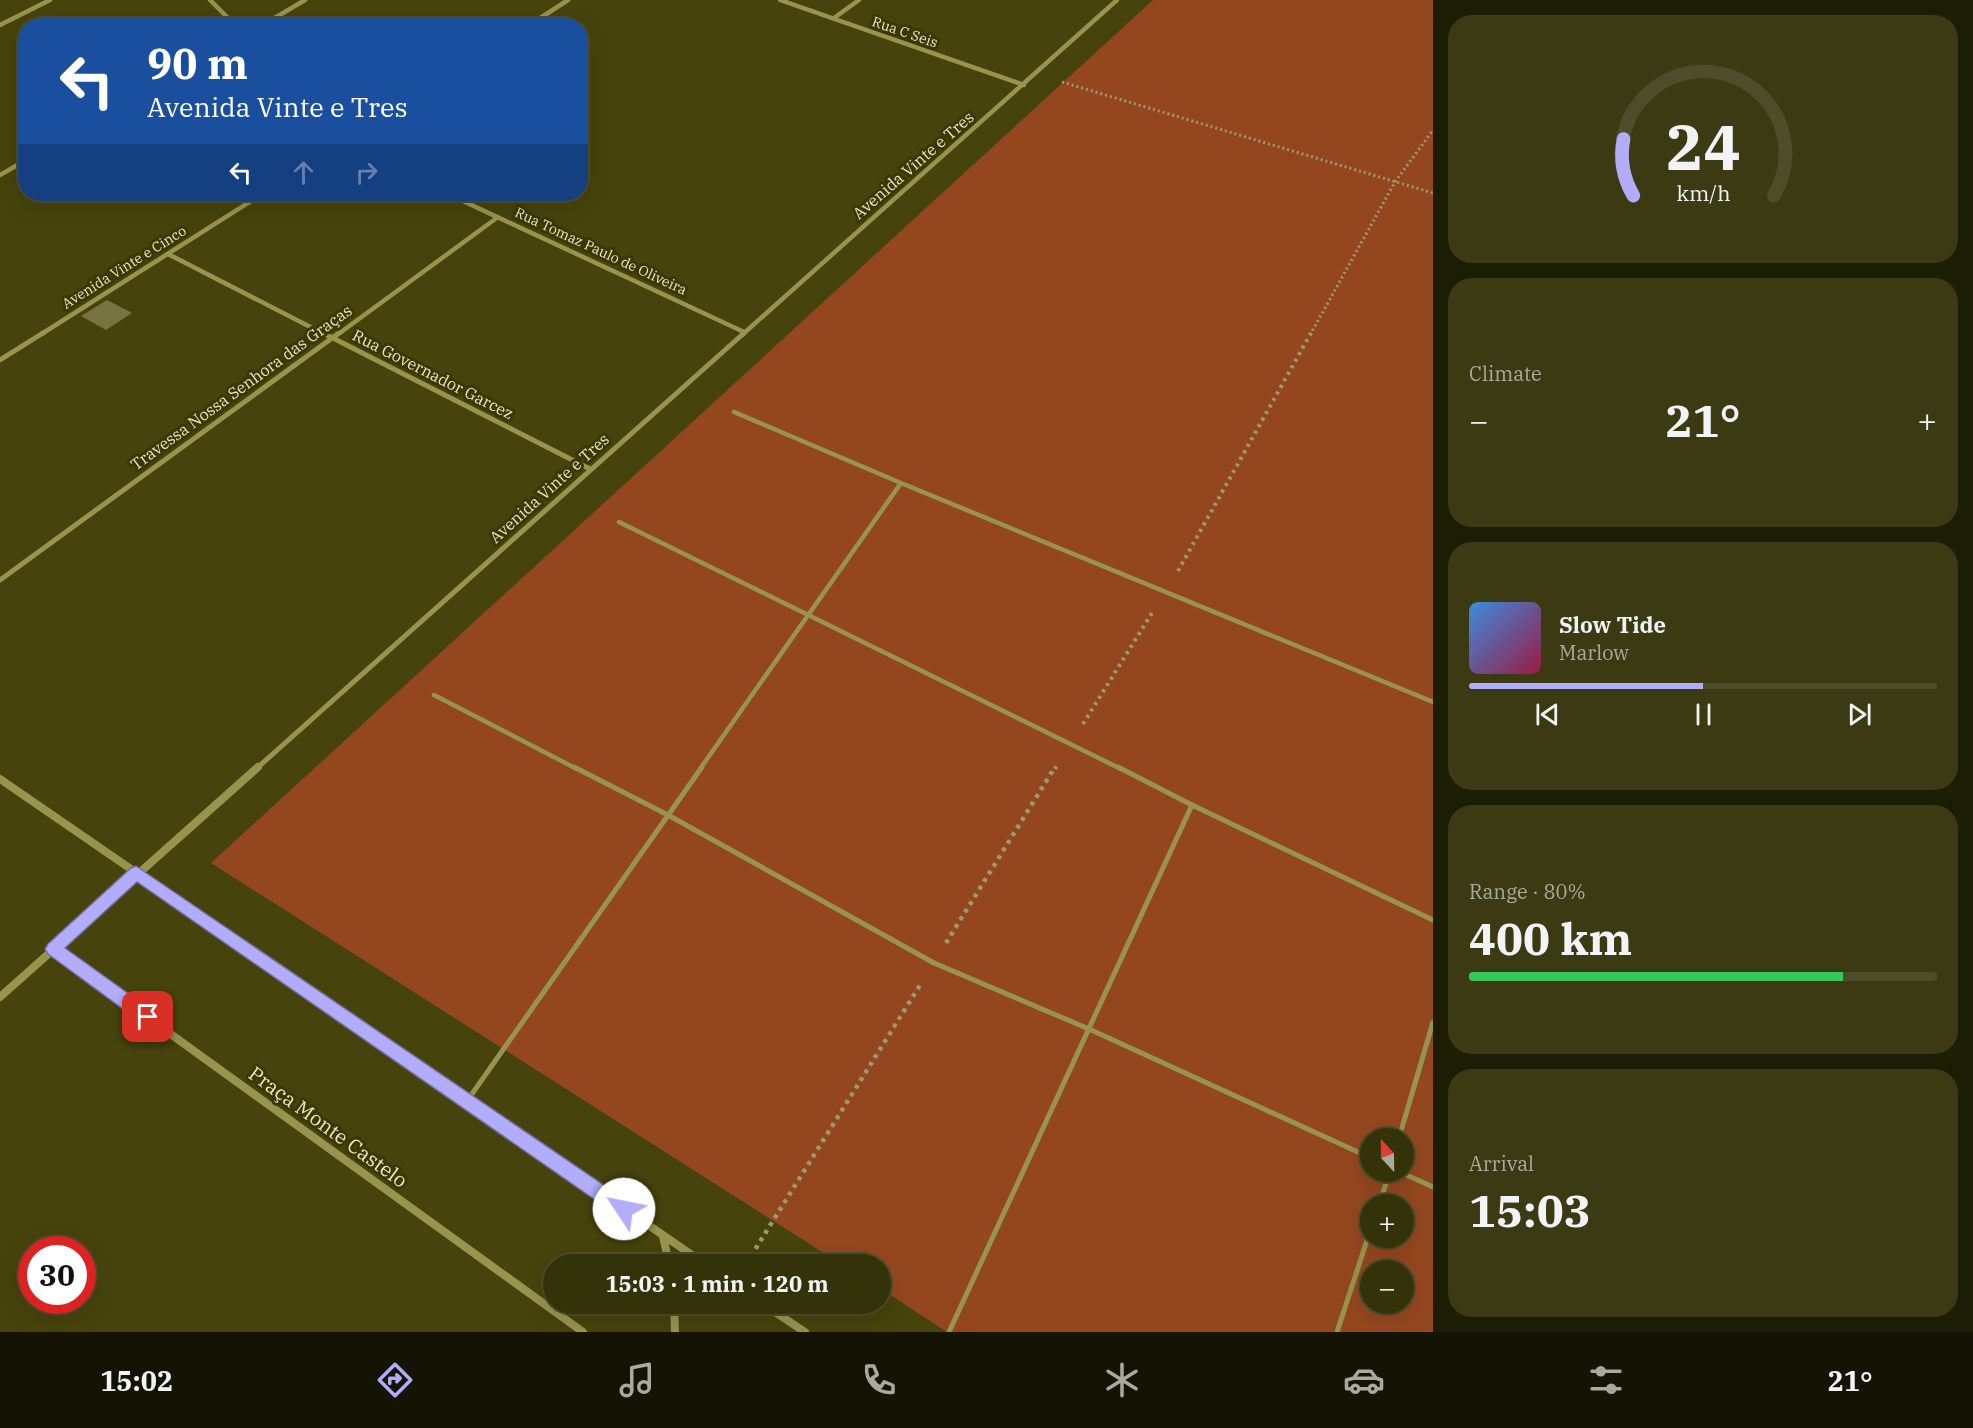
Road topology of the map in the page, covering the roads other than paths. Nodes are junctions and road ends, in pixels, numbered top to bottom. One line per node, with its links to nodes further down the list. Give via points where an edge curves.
1 (50, 0): 12 (street)
2 (210, 0): 8 (street)
3 (305, 0): 9 (street)
4 (568, 0): 10 (street)
5 (780, 0): 11 (street, Rua C Seis)
6 (859, 0): 11 (street)
7 (1117, 0): 13 (street, Avenida Vinte e Tres)
8 (228, 18)
9 (275, 18)
10 (540, 18)
11 (834, 18): 13 (street, Rua C Seis)
12 (0, 25)
13 (1024, 85): 20 (street, Avenida Vinte e Tres)
14 (18, 165): 15 (street)
15 (0, 175)
16 (251, 201): 19 (street, Avenida Vinte e Cinco)
17 (463, 201): 18 (street, Rua Tomaz Paulo de Oliveira)
18 (498, 217): 20 (street, Rua Tomaz Paulo de Oliveira); 21 (street, Travessa Nossa Senhora das Graças)
19 (168, 254): 21 (street, Rua Governador Garcez); 22 (street, Avenida Vinte e Cinco)
20 (744, 332): 24 (street, Avenida Vinte e Tres)
21 (331, 337): 24 (street, Rua Governador Garcez); 27 (street, Travessa Nossa Senhora das Graças)
22 (0, 360)
23 (734, 412): 25 (lane)
24 (590, 469): 34 (street, Avenida Vinte e Tres)
25 (901, 483): 28 (lane); 30 (lane)
26 (619, 522): 28 (lane)
27 (0, 580)
28 (808, 615): 32 (lane); 33 (lane)
29 (434, 695): 33 (lane)
30 (1433, 702)
31 (0, 779): 34 (street)
32 (1192, 805): 35 (lane); 39 (lane)
33 (668, 815): 39 (lane, via 934,963); 40 (lane)
34 (136, 873): 36 (street, Avenida Vinte e Tres); 40 (street)
35 (1433, 920)
36 (53, 949): 37 (street, Avenida Vinte e Tres); 51 (street, Praça Monte Castelo)
37 (0, 997)
38 (1433, 1022): 41 (lane)
39 (1089, 1029): 42 (lane); 54 (lane)
40 (467, 1101): 45 (street)
41 (1402, 1128)
42 (1360, 1153)
43 (1414, 1178): 44 (lane)
44 (1433, 1187)
45 (663, 1236): 47 (street); 48 (street)
46 (1364, 1248): 55 (lane)
47 (667, 1254)
48 (690, 1254)
49 (674, 1314): 52 (street)
50 (778, 1314): 53 (street)
51 (583, 1332)
52 (675, 1332)
53 (806, 1332)
54 (949, 1332)
55 (1337, 1332)

